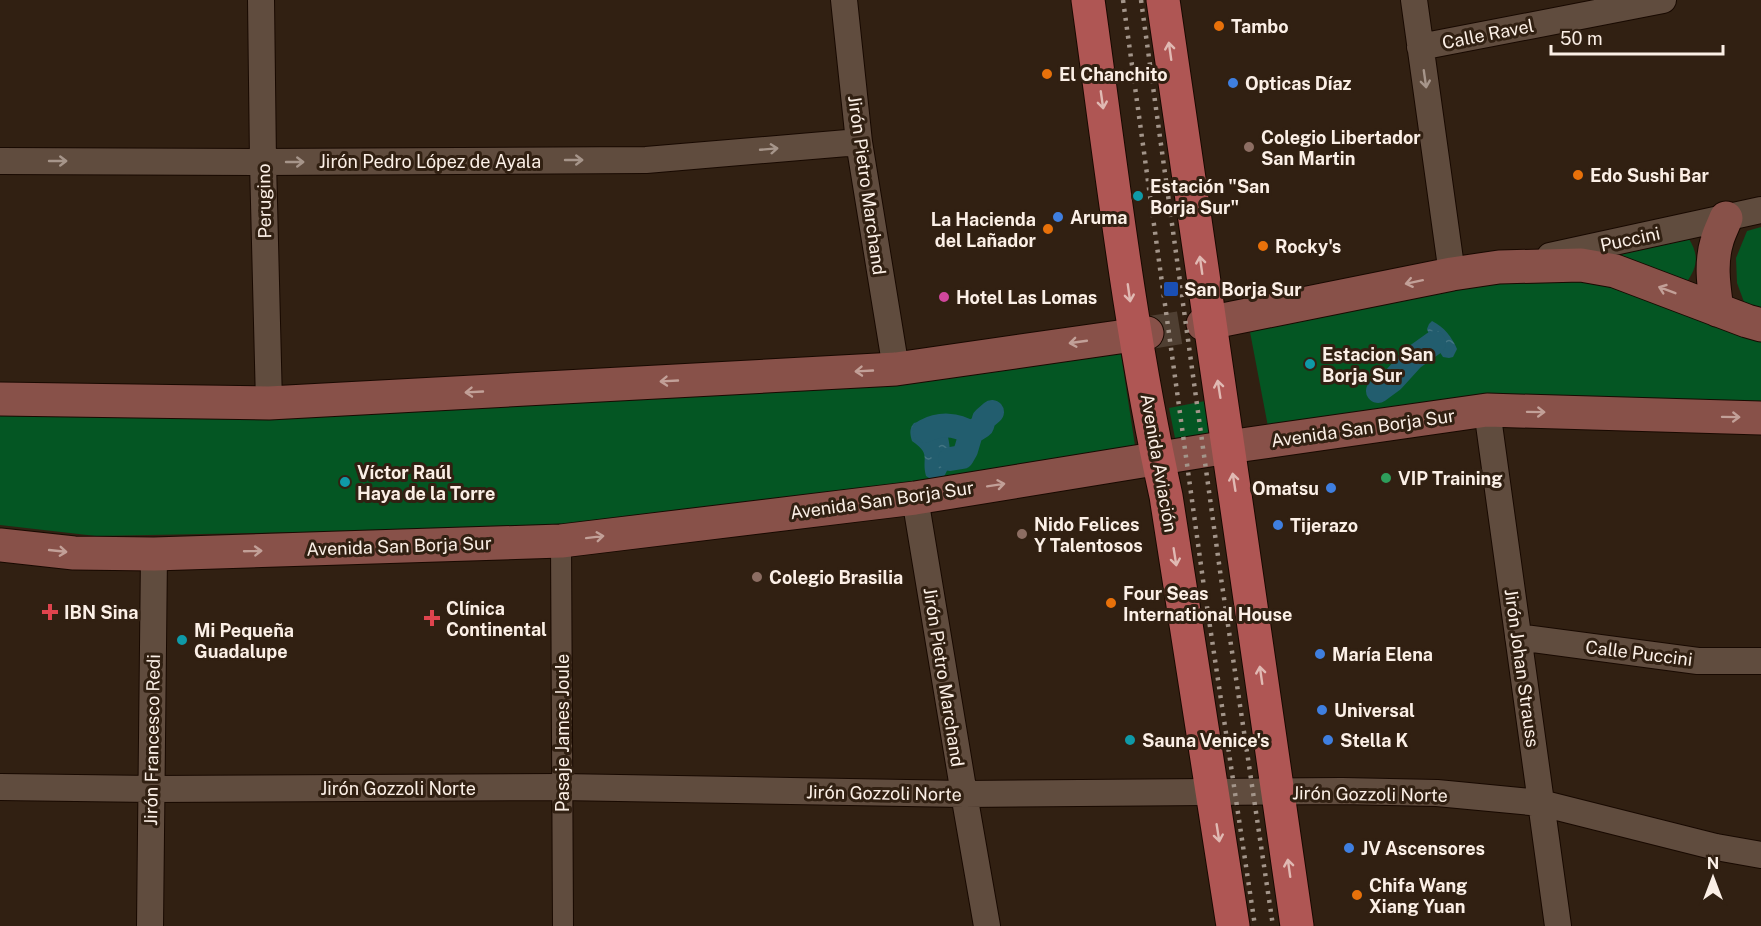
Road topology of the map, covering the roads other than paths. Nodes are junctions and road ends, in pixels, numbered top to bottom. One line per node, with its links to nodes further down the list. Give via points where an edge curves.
1 (261, 0): 10 (street, Perugino)
2 (844, 0): 8 (street, Jirón Pietro Marchand)
3 (1088, 0): 18 (main road, Avenida Aviación, one-way to 18)
4 (1163, 0): 16 (main road, one-way to 4)
5 (1414, 0): 7 (street)
6 (1663, 0): 7 (street, Calle Ravel)
7 (1420, 47): 14 (street, one-way to 14)
8 (859, 142): 10 (street, Jirón Pedro López de Ayala, one-way to 8, via 646,160); 19 (street, Jirón Pietro Marchand)
9 (0, 161): 10 (street, Jirón Pedro López de Ayala, one-way to 10)
10 (263, 162): 21 (street, Perugino)
11 (1761, 210): 12 (street, Puccini)
12 (1726, 218): 13 (street, Puccini); 15 (main road, via 1714,257)
13 (1499, 267): 14 (main road); 15 (main road, one-way to 13, via 1615,272 1581,265)
14 (1452, 274): 16 (main road, one-way to 16)
15 (1717, 310): 17 (main road)
16 (1206, 324): 24 (main road, one-way to 16)
17 (1761, 325)
18 (1141, 334): 19 (main road, one-way to 19); 25 (main road, Avenida Aviación)
19 (896, 369): 21 (main road, one-way to 21)
20 (0, 399): 21 (main road)
21 (269, 403)
22 (1487, 410): 23 (main road, Avenida San Borja Sur, one-way to 23); 24 (main road, Avenida San Borja Sur); 30 (street, Jirón Johan Strauss)
23 (1761, 418)
24 (1228, 447): 25 (main road, Avenida San Borja Sur); 35 (main road, one-way to 24)
25 (1158, 459): 26 (main road, Avenida San Borja Sur, one-way to 25); 36 (main road, Avenida Aviación, one-way to 36)
26 (915, 498): 27 (main road, Avenida San Borja Sur, one-way to 26); 37 (street, Jirón Pietro Marchand)
27 (561, 541): 29 (main road, Avenida San Borja Sur, one-way to 27); 33 (street, Pasaje James Joule)
28 (0, 545): 29 (main road, Avenida San Borja Sur, one-way to 29, via 74,553)
29 (154, 554): 34 (street, Jirón Francesco Redi)
30 (1518, 637): 31 (street, Calle Puccini, via 1698,661); 38 (street, Jirón Johan Strauss)
31 (1761, 661)
32 (0, 787): 34 (street, Jirón Gozzoli Norte)
33 (561, 787): 34 (street, Jirón Gozzoli Norte); 37 (street, Jirón Gozzoli Norte); 41 (street, Pasaje James Joule)
34 (152, 789): 40 (street, Jirón Francesco Redi)
35 (1278, 792): 36 (street, Jirón Gozzoli Norte); 38 (street, Jirón Gozzoli Norte, via 1437,793); 44 (main road, one-way to 35)
36 (1212, 793): 37 (street, Jirón Gozzoli Norte); 43 (main road, Avenida Aviación, one-way to 43)
37 (964, 794): 42 (street, Jirón Pietro Marchand)
38 (1541, 803): 39 (street, Jirón Gozzoli Norte); 45 (street, Jirón Johan Strauss)
39 (1761, 855)
40 (150, 926)
41 (563, 926)
42 (987, 926)
43 (1233, 926)
44 (1297, 926)
45 (1558, 926)

